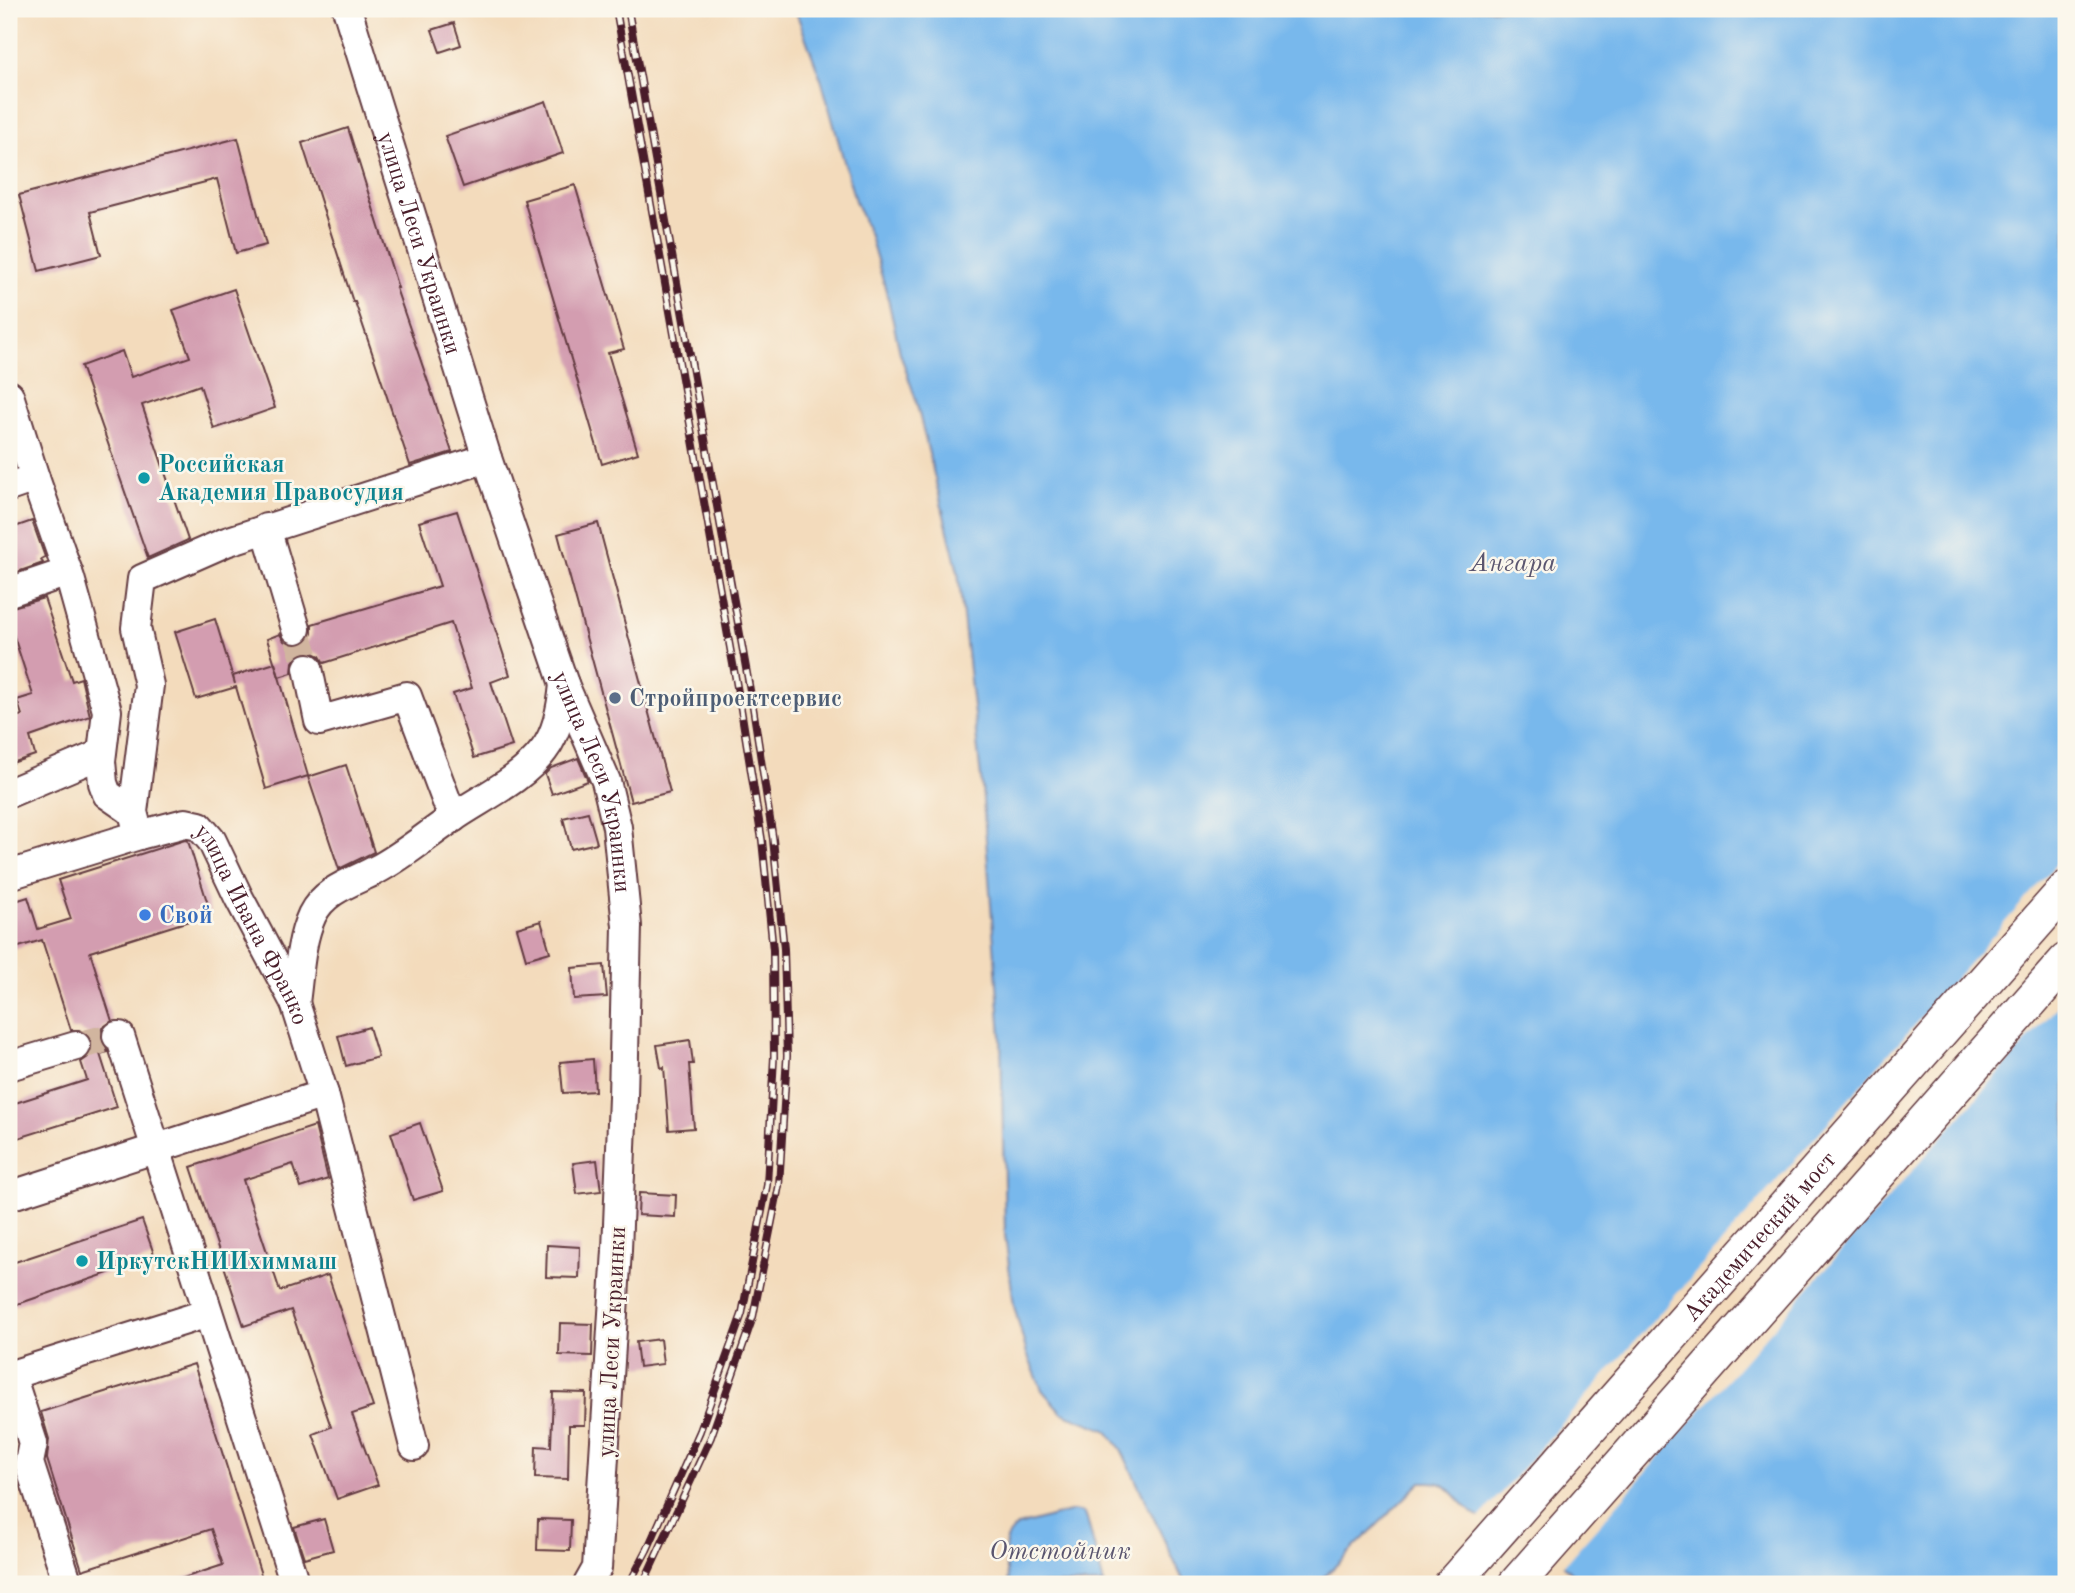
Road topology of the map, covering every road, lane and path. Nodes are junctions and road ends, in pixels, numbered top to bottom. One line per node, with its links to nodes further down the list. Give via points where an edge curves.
1 (346, 9): 3 (street, улица Леси Украинки)
2 (9, 396): 4 (street)
3 (487, 458): 5 (street); 10 (street, улица Леси Украинки)
4 (22, 482): 6 (street)
5 (266, 528): 8 (street); 14 (street, via 142,579 135,628 149,685)
6 (68, 572): 7 (street); 11 (street, via 107,711)
7 (9, 592)
8 (296, 629)
9 (308, 668): 13 (street, via 319,721 407,696)
10 (564, 684): 13 (street, via 562,705 545,750 501,788); 29 (street, улица Леси Украинки, via 607,781 617,827 627,926 617,1250 597,1568)
11 (102, 754): 12 (street); 14 (street, via 107,793)
12 (9, 793)
13 (453, 818): 18 (street, via 378,870 325,898 313,914 302,950)
14 (136, 823): 15 (street, улица Ивана Франко); 18 (street, улица Ивана Франко, via 199,826 212,841)
15 (9, 875)
16 (2066, 889): 30 (main road, Академический мост)
17 (2066, 961): 31 (main road, Академический мост)
18 (295, 1003): 22 (street, улица Ивана Франко)
19 (117, 1036): 23 (street)
20 (76, 1046): 21 (street)
21 (9, 1066)
22 (324, 1094): 23 (street); 26 (street, улица Ивана Франко)
23 (155, 1149): 24 (street); 25 (street)
24 (9, 1196)
25 (208, 1313): 27 (street, via 11,1375 33,1443 29,1463); 28 (street)
26 (414, 1446)
27 (68, 1584)
28 (295, 1584)
29 (588, 1584)
30 (1452, 1584)
31 (1516, 1584)

